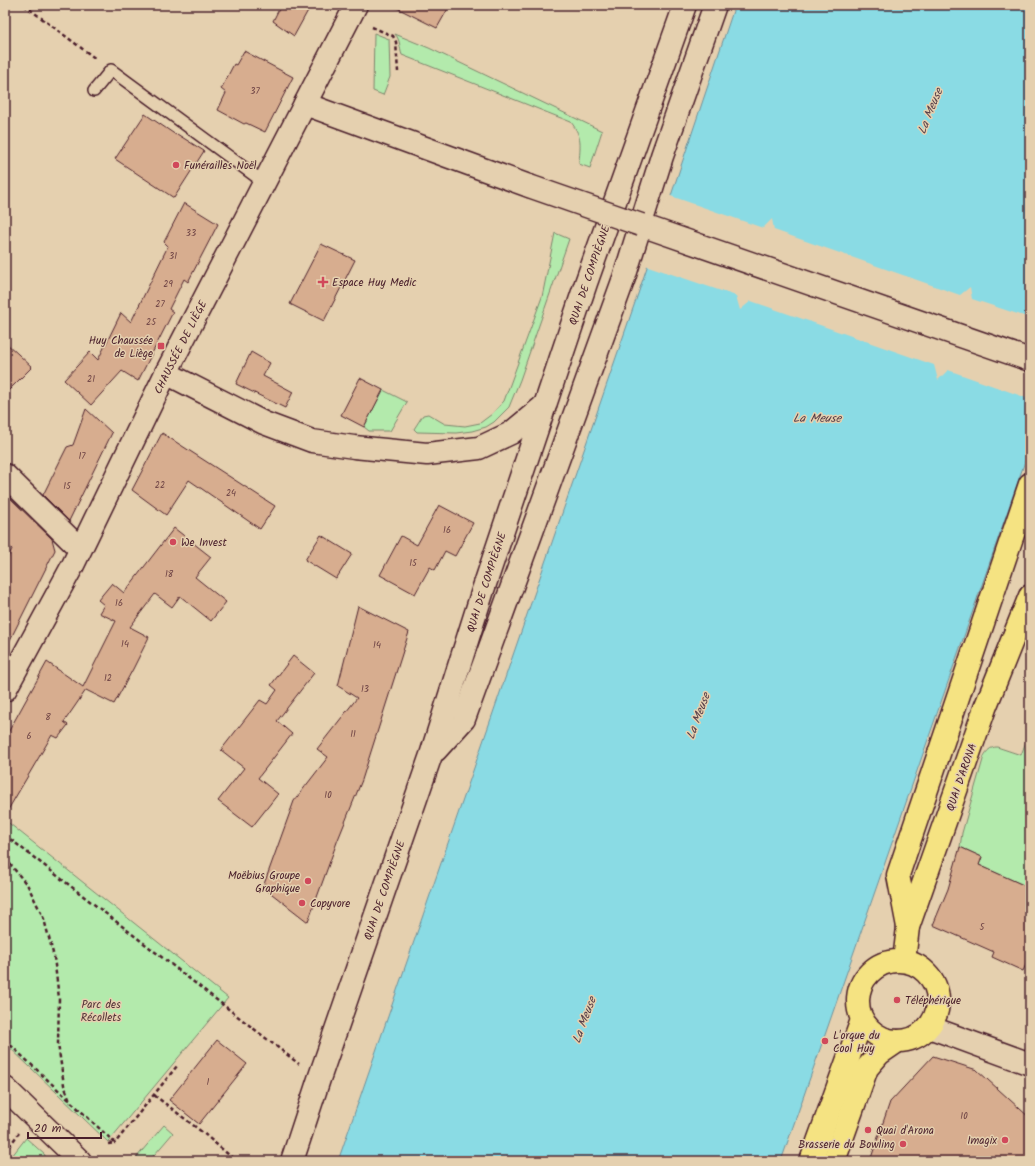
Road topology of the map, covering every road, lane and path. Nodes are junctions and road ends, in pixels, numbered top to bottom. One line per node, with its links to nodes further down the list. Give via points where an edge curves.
1 (24, 5): 6 (path)
2 (356, 5): 9 (street, CHAUSSÉE DE LIÈGE)
3 (685, 5): 14 (street, QUAI DE COMPIÈGNE)
4 (715, 5): 11 (street, via 662,156)
5 (368, 25): 7 (path, via 393,36 396,42)
6 (111, 70): 8 (lane); 10 (lane)
7 (398, 72)
8 (94, 91)
9 (305, 104): 10 (street, CHAUSSÉE DE LIÈGE); 11 (street, bridge)
10 (265, 183): 13 (street, CHAUSSÉE DE LIÈGE)
11 (641, 225): 12 (street); 20 (street, via 464,718)
12 (1030, 360)
13 (166, 373): 14 (street, via 264,423 312,441 426,454 479,448 511,433); 17 (street, CHAUSSÉE DE LIÈGE)
14 (545, 405): 20 (street, QUAI DE COMPIÈGNE)
15 (5, 475): 17 (street)
16 (1030, 484): 23 (main road, via 898,875)
17 (80, 549): 19 (street, CHAUSSÉE DE LIÈGE)
18 (1030, 596): 23 (main road, QUAI D'ARONA, via 985,708)
19 (5, 690)
20 (431, 755): 31 (street, QUAI DE COMPIÈGNE)
21 (5, 835): 31 (path)
22 (5, 858): 34 (path, via 28,886 44,919 54,957 59,998 59,1051 64,1085)
23 (908, 927): 24 (main road, QUAI D'ARONA)
24 (904, 961): 25 (main road, via 891,961 879,965 869,973 858,995 858,1008); 26 (main road, via 920,966 932,979 938,1000 937,1012)
25 (862, 1020): 28 (main road, via 871,1031 884,1038); 42 (main road)
26 (929, 1027): 28 (main road, via 910,1040); 29 (street)
27 (5, 1040): 34 (path)
28 (898, 1041): 43 (main road, via 879,1054 867,1068)
29 (1030, 1064)
30 (177, 1066): 33 (path)
31 (319, 1079): 41 (street, QUAI DE COMPIÈGNE)
32 (5, 1088): 39 (street)
33 (154, 1095): 36 (path); 40 (path)
34 (71, 1103): 36 (path)
35 (22, 1129): 38 (path)
36 (115, 1143): 37 (path)
37 (108, 1144)
38 (5, 1152)
39 (71, 1158)
40 (236, 1161)
41 (292, 1161)
42 (811, 1161)
43 (834, 1161)

